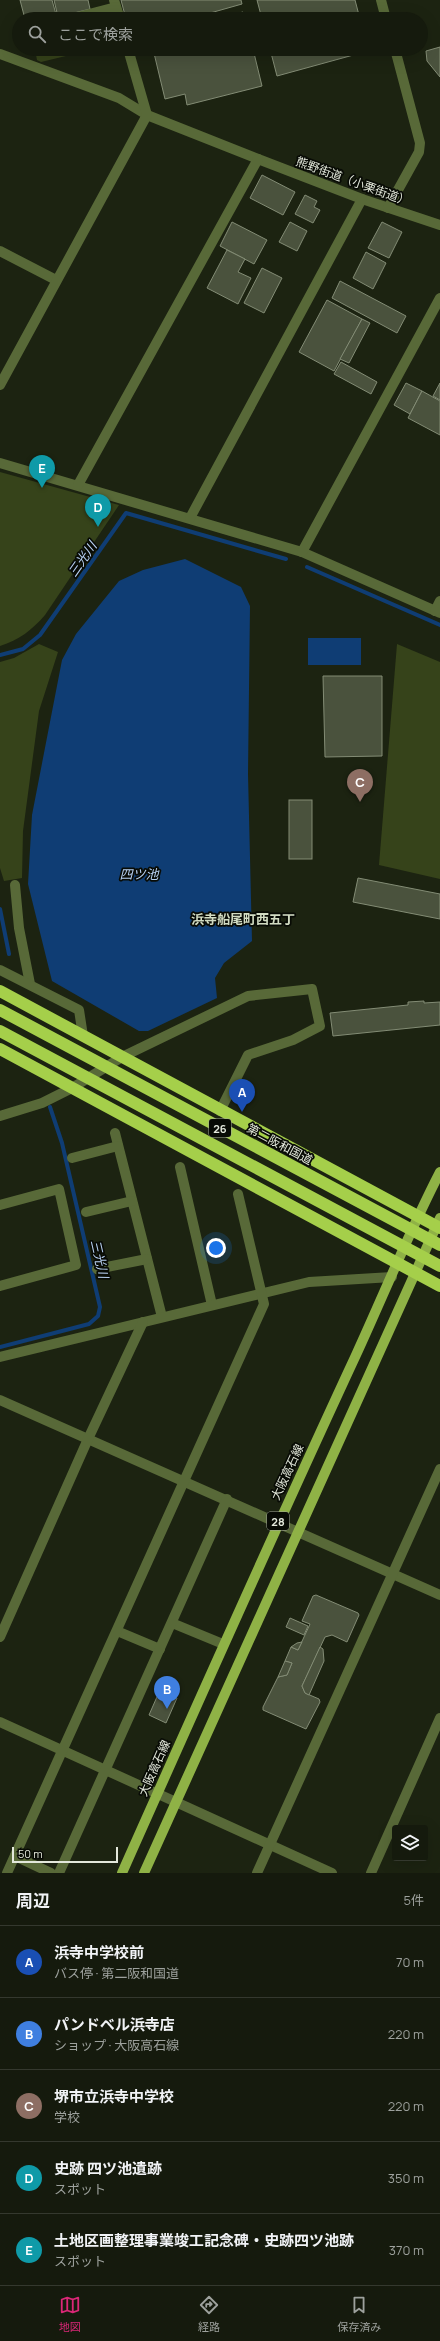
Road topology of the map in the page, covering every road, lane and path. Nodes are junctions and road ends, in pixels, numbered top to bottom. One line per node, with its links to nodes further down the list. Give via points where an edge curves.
1 (381, 0): 4 (street)
2 (115, 4): 3 (street)
3 (91, 12)
4 (384, 12)
5 (0, 54): 8 (street, via 119,98)
6 (130, 56): 8 (street)
7 (396, 56): 11 (street, via 420,143 419,152)
8 (147, 115): 9 (street, 熊野街道（小栗街道）); 14 (street)
9 (258, 159): 10 (street, 熊野街道（小栗街道）); 18 (street)
10 (362, 199): 11 (street, 熊野街道（小栗街道）); 19 (street)
11 (388, 208): 12 (street, 熊野街道（小栗街道）)
12 (440, 225)
13 (0, 250): 14 (street)
14 (56, 280): 16 (street)
15 (440, 298): 20 (street)
16 (0, 385)
17 (0, 463): 18 (street)
18 (78, 485): 19 (street)
19 (190, 518): 20 (street)
20 (302, 552): 22 (street)
21 (440, 601): 22 (street)
22 (437, 612)
23 (15, 885): 25 (street, via 19,928)
24 (0, 970): 25 (street)
25 (30, 984): 29 (street, via 79,1010)
26 (0, 990): 29 (highway, 26)
27 (0, 1010): 46 (highway, 第二阪和国道 / 26, bridge)
28 (0, 1031): 49 (highway, 26, bridge)
29 (83, 1036): 31 (highway, 26)
30 (0, 1049): 32 (highway)
31 (122, 1058): 32 (street); 33 (highway, 26); 33 (street, via 248,996 312,989 320,1026 293,1040 248,1055)
32 (72, 1088): 34 (street, via 42,1103); 48 (highway)
33 (220, 1111): 44 (highway, 26)
34 (0, 1116)
35 (115, 1133): 36 (street)
36 (118, 1146): 37 (street); 41 (street)
37 (72, 1158)
38 (180, 1167): 56 (street)
39 (440, 1172): 44 (main road, 大阪高石線 / 28)
40 (238, 1194): 55 (street)
41 (132, 1201): 43 (street); 47 (street)
42 (0, 1205): 53 (street, via 59,1189 76,1265)
43 (86, 1212)
44 (418, 1216): 45 (highway, 26); 48 (main road, 大阪高石線 / 28)
45 (439, 1224): 51 (main road, 28)
46 (440, 1245)
47 (147, 1259): 50 (street); 57 (street)
48 (397, 1263): 51 (highway); 52 (main road, 大阪高石線 / 28)
49 (440, 1266)
50 (97, 1269)
51 (415, 1273): 54 (highway); 66 (main road, 28)
52 (392, 1277): 55 (street, via 309,1282); 65 (main road, 大阪高石線 / 28)
53 (0, 1286)
54 (440, 1286)
55 (262, 1294): 56 (street); 63 (street, via 264,1304)
56 (212, 1304): 57 (street)
57 (162, 1317): 58 (street)
58 (143, 1322): 59 (street); 61 (street)
59 (0, 1356)
60 (0, 1400): 61 (street)
61 (88, 1439): 63 (street); 71 (street)
62 (440, 1469): 67 (street)
63 (185, 1480): 64 (street); 70 (street)
64 (227, 1500): 65 (street); 69 (street)
65 (278, 1522): 66 (street); 72 (main road, 大阪高石線 / 28)
66 (297, 1531): 67 (street); 79 (main road, 28)
67 (394, 1574): 68 (street); 80 (street)
68 (440, 1595)
69 (172, 1622): 72 (street); 73 (street)
70 (117, 1631): 73 (street); 76 (street)
71 (0, 1637)
72 (223, 1644): 78 (main road, 大阪高石線 / 28)
73 (160, 1649): 77 (street)
74 (440, 1718): 89 (street)
75 (0, 1722): 76 (street)
76 (63, 1750): 77 (street); 81 (street)
77 (106, 1770): 78 (street); 84 (street)
78 (157, 1794): 79 (street); 85 (main road, 大阪高石線 / 28)
79 (176, 1802): 80 (street); 86 (main road, 28)
80 (269, 1846): 87 (street); 88 (street)
81 (15, 1856): 82 (street); 83 (street)
82 (8, 1873)
83 (51, 1873)
84 (59, 1873)
85 (122, 1873)
86 (144, 1873)
87 (257, 1873)
88 (332, 1873)
89 (371, 1873)

